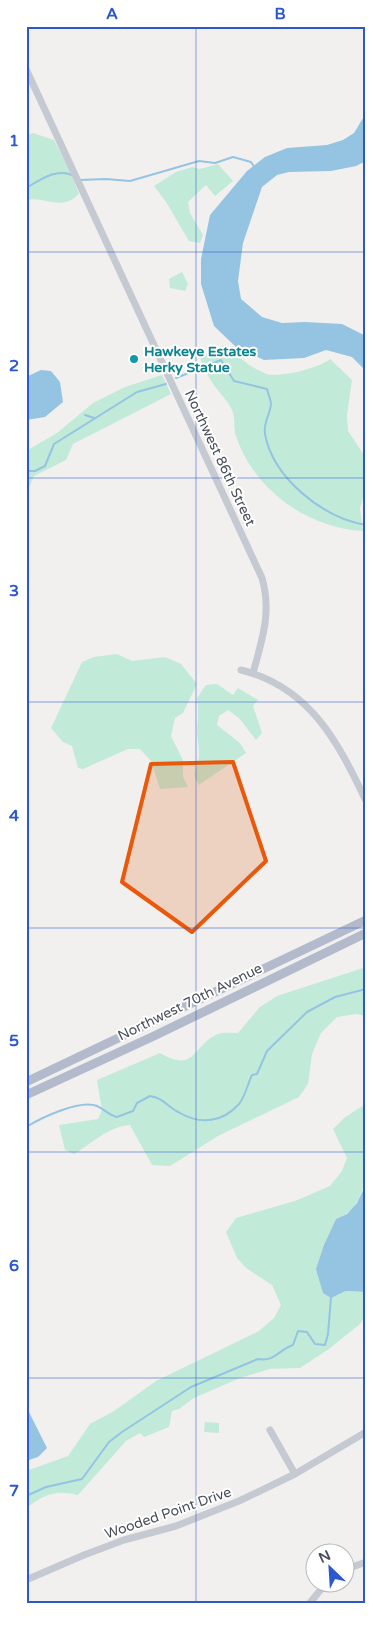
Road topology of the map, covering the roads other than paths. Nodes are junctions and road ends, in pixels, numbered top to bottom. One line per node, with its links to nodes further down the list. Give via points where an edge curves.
1 (26, 69): 3 (street, Northwest 86th Street, via 262,578 268,615)
2 (241, 670): 3 (street)
3 (253, 673): 4 (street, via 285,690 314,712 341,749)
4 (366, 801)
5 (366, 920): 7 (main road, Northwest 70th Avenue)
6 (366, 933): 8 (main road, Northwest 70th Avenue)
7 (127, 1034): 8 (street); 9 (main road, Northwest 70th Avenue)
8 (133, 1046): 10 (main road, Northwest 70th Avenue)
9 (26, 1082)
10 (26, 1095)
11 (270, 1430): 13 (street)
12 (366, 1432): 13 (street, Wooded Point Drive)
13 (295, 1474): 16 (street, Wooded Point Drive, via 207,1515 124,1540)
14 (366, 1562): 15 (street)
15 (354, 1566)
16 (26, 1580)
17 (319, 1592): 18 (street)
18 (309, 1604)

